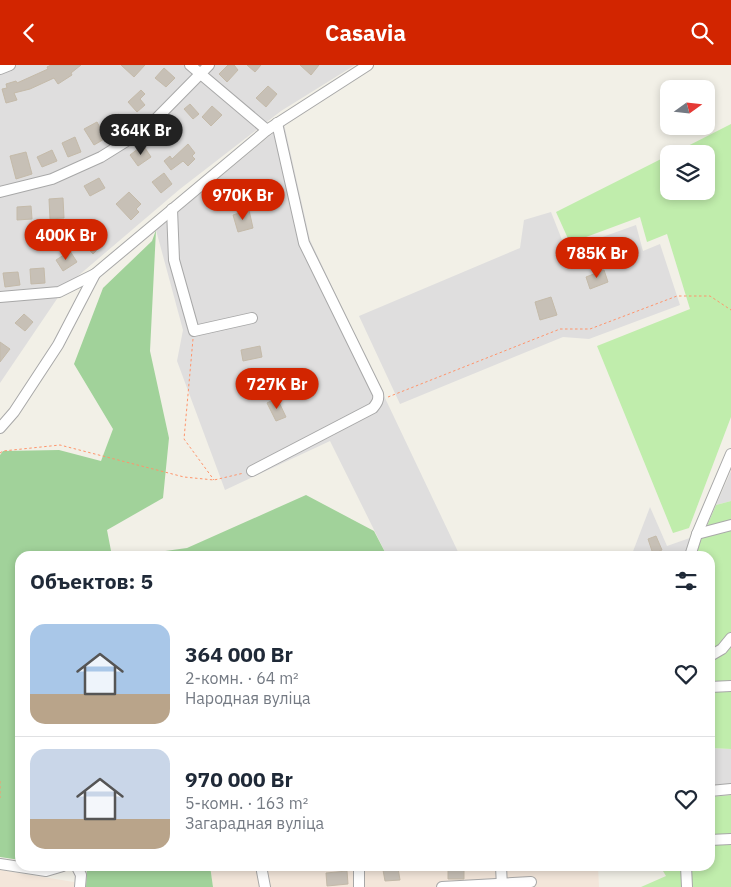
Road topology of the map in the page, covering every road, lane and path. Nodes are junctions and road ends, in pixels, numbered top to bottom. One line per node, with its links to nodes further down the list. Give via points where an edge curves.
1 (10, 65): 5 (street)
2 (190, 65): 6 (street)
3 (209, 65): 6 (street)
4 (368, 65): 7 (street)
5 (0, 69)
6 (201, 74): 8 (street); 9 (street, via 146,129 101,157 52,179)
7 (277, 123): 8 (street); 16 (street, via 304,243 378,394)
8 (267, 130): 10 (street)
9 (0, 192)
10 (172, 209): 11 (street); 15 (street, via 174,260)
11 (95, 274): 12 (street, via 58,292); 17 (street, via 58,345)
12 (0, 297)
13 (731, 310): 16 (path, via 710,296 677,296 590,329 560,329)
14 (252, 318): 15 (street)
15 (194, 331): 21 (path, via 184,439)
16 (378, 400): 20 (street, via 373,408)
17 (0, 428)
18 (0, 453): 21 (path, via 60,445 184,477)
19 (731, 454): 23 (street)
20 (252, 471): 21 (path)
21 (214, 480)
22 (731, 525): 23 (street)
23 (697, 534): 24 (street)
24 (692, 551)
25 (731, 638): 26 (street)
26 (715, 652)
27 (731, 686): 28 (street)
28 (715, 687)
29 (0, 781): 32 (path)
30 (731, 789): 31 (street)
31 (715, 791)
32 (0, 798)
33 (731, 839): 34 (street)
34 (715, 840)
35 (0, 863): 36 (street)
36 (15, 866)
37 (79, 871): 44 (street)
38 (262, 871): 45 (street)
39 (359, 871): 46 (street)
40 (501, 871): 43 (street)
41 (686, 871): 48 (street)
42 (531, 882): 43 (street)
43 (502, 885): 47 (street)
44 (80, 887)
45 (265, 887)
46 (359, 887)
47 (442, 887)
48 (687, 887)

